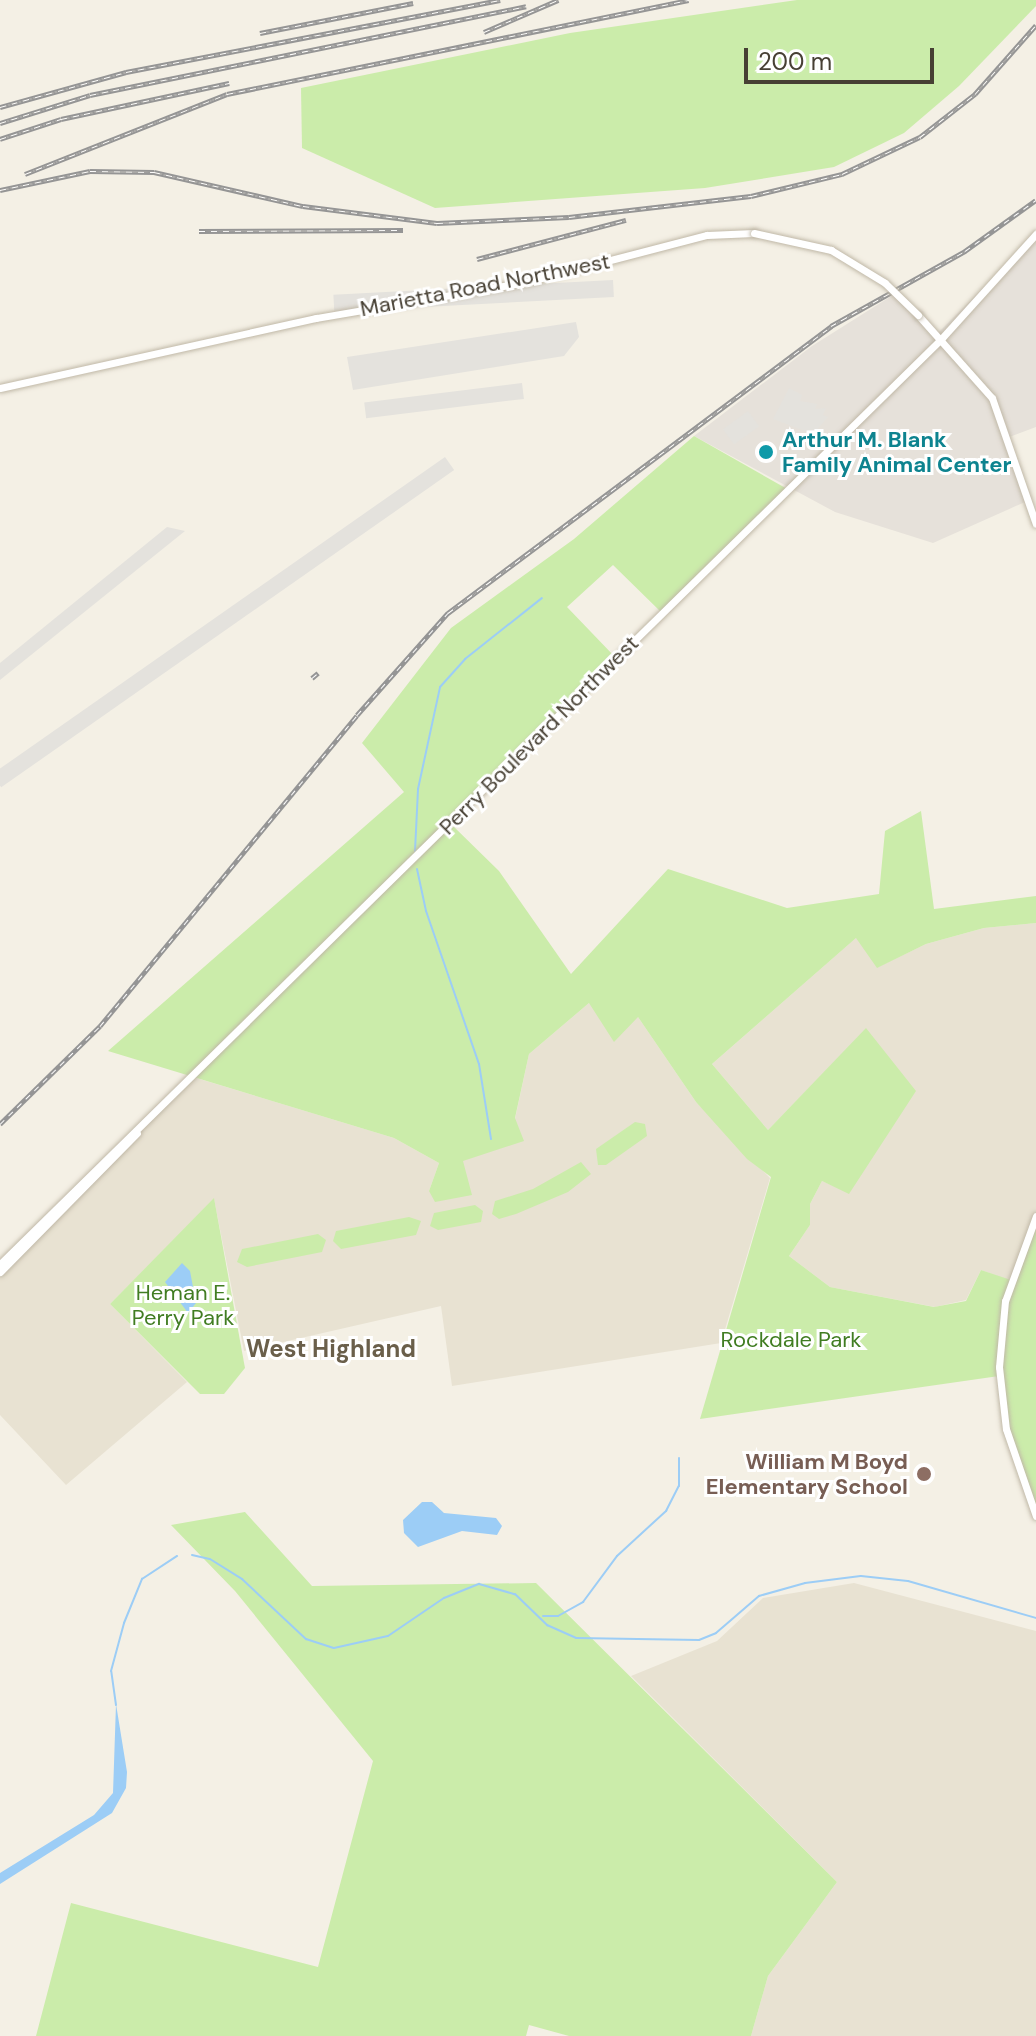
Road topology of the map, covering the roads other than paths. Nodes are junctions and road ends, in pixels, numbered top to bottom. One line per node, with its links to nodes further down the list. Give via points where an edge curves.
1 (1036, 234): 2 (street, Perry Boulevard Northwest)
2 (941, 339): 3 (street, Marietta Road Northwest, bridge, via 885,283 831,250 754,233 707,235 526,282 316,318); 4 (street, Marietta Road Northwest, via 992,398); 5 (street, Perry Boulevard Northwest)
3 (0, 388)
4 (1036, 524)
5 (138, 1131): 7 (street, Perry Boulevard Northwest); 8 (street, Perry Boulevard Northwest, via 132,1143)
6 (1036, 1216): 9 (street, via 1005,1301 999,1367 1006,1429)
7 (0, 1264)
8 (0, 1272)
9 (1036, 1516)

